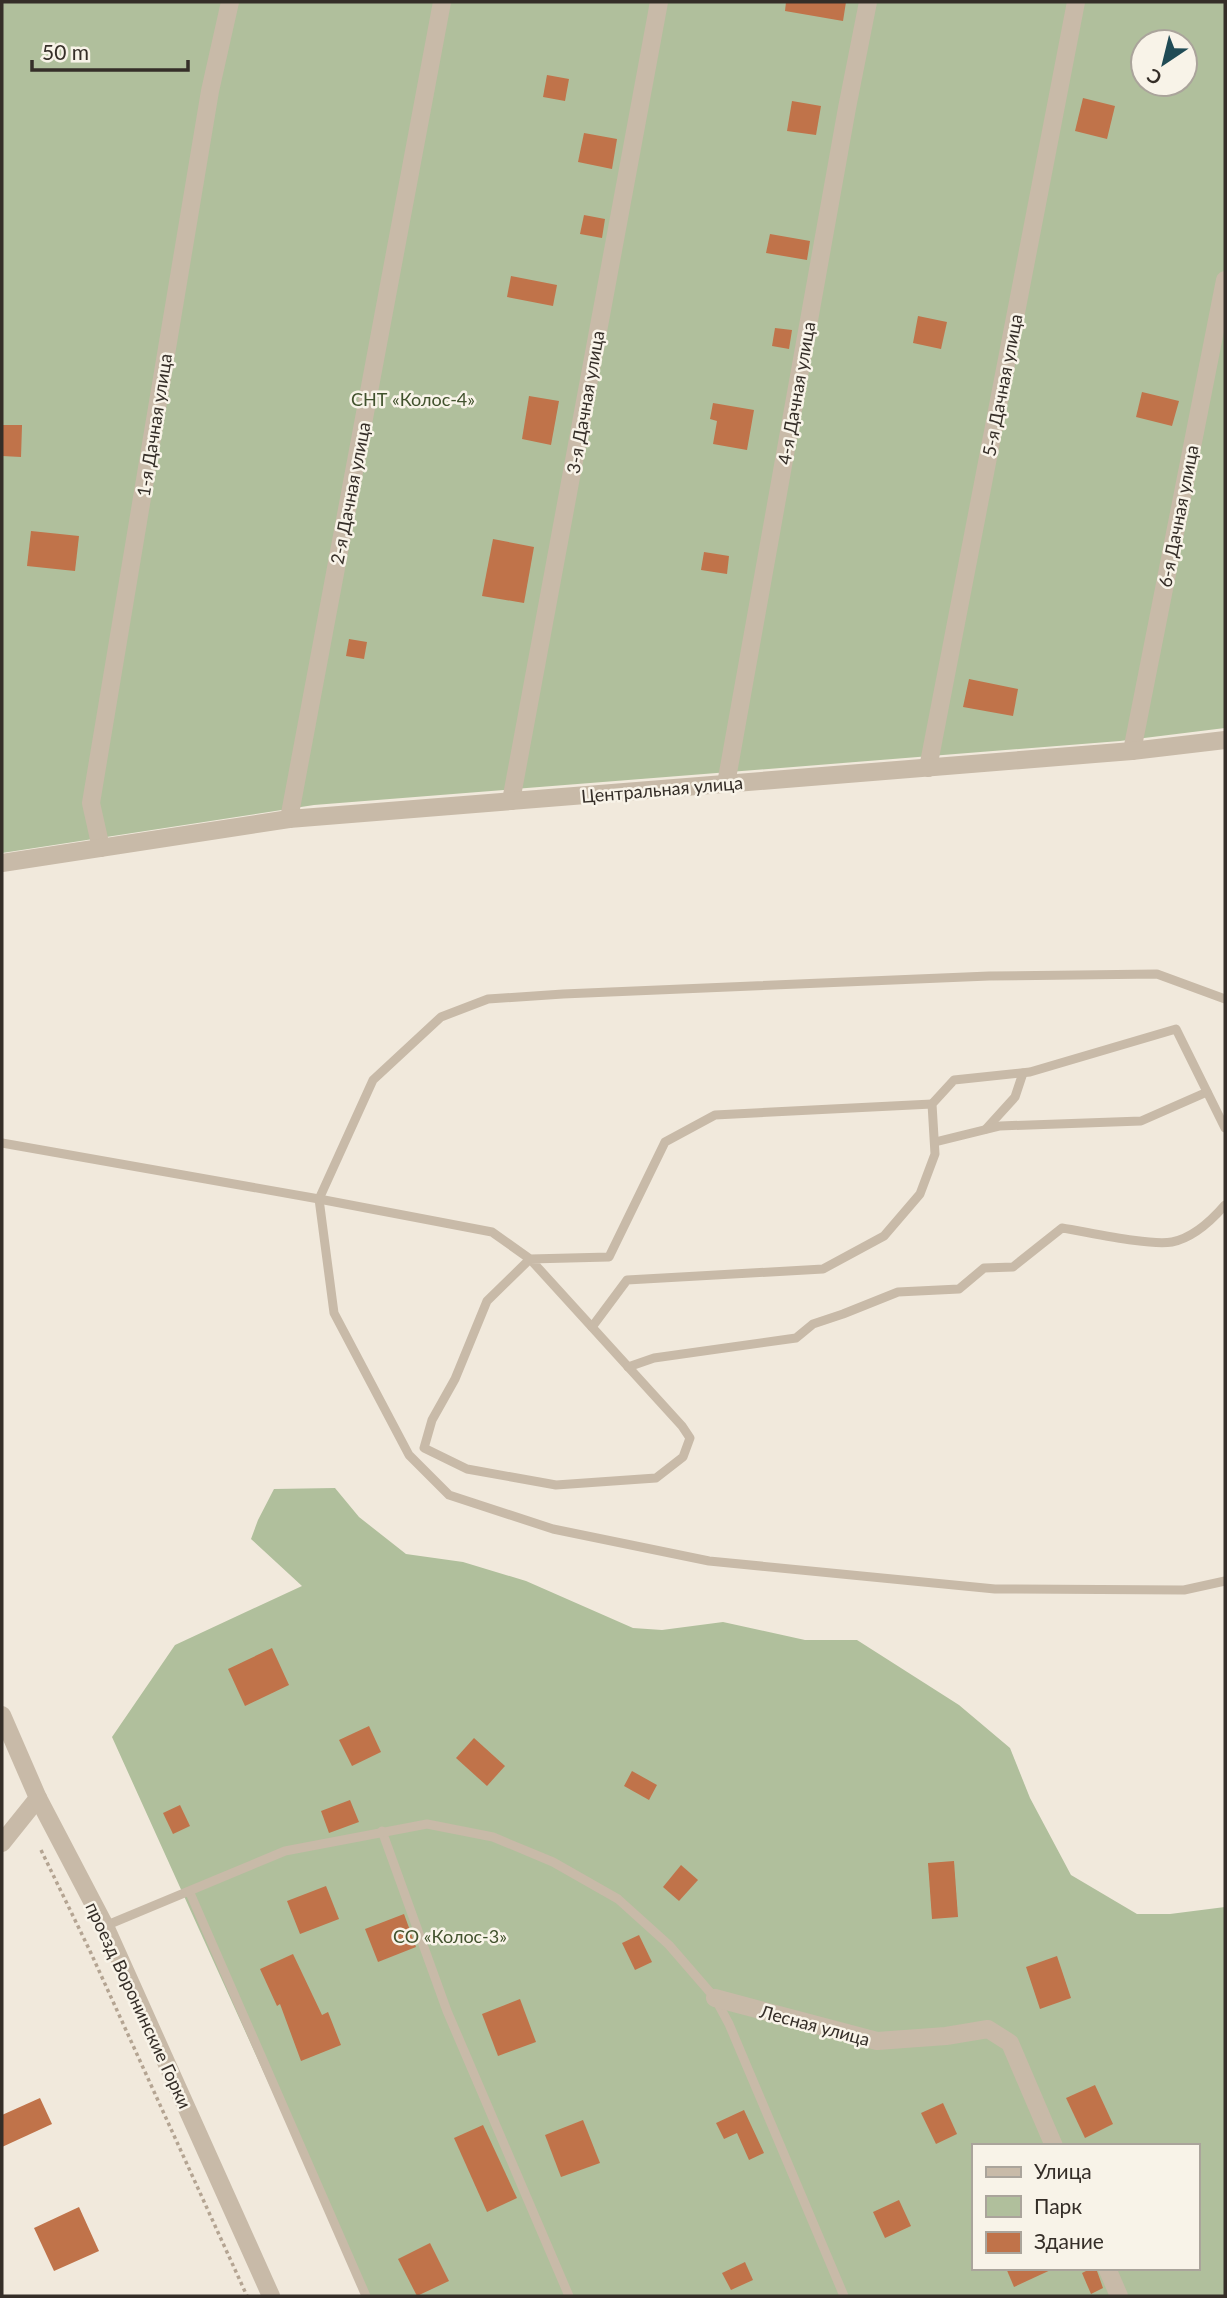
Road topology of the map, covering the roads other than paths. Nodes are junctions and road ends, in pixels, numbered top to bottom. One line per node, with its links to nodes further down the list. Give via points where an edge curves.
1 (230, 2): 13 (street, 1-я Дачная улица, via 210,91 91,803)
2 (442, 2): 12 (street, 2-я Дачная улица)
3 (659, 2): 11 (street, 3-я Дачная улица)
4 (868, 2): 10 (street, 4-я Дачная улица)
5 (1076, 2): 9 (street, 5-я Дачная улица)
6 (1225, 280): 8 (street, 6-я Дачная улица)
7 (1225, 740): 8 (street, Центральная улица)
8 (1132, 751): 9 (street, Центральная улица)
9 (928, 768): 10 (street, Центральная улица)
10 (726, 784): 11 (street, Центральная улица)
11 (512, 801): 12 (street, Центральная улица)
12 (289, 819): 13 (street, Центральная улица)
13 (101, 848): 14 (street, Центральная улица)
14 (2, 863)
15 (1225, 999): 23 (lane, via 1157,974 989,976 488,999 441,1017 373,1080)
16 (1023, 1073): 17 (lane, via 1176,1028); 18 (lane, via 954,1080); 20 (lane, via 1015,1097)
17 (1208, 1092): 19 (lane); 20 (lane, via 1141,1121)
18 (932, 1104): 21 (lane); 25 (lane, via 715,1115 666,1142 609,1257)
19 (1225, 1128)
20 (985, 1130): 21 (lane)
21 (934, 1142): 26 (lane, via 935,1154 920,1194 884,1236 823,1269 627,1280)
22 (2, 1143): 23 (lane)
23 (319, 1199): 25 (lane, via 492,1232); 29 (lane, via 334,1313)
24 (1225, 1205): 27 (lane, via 1208,1225 1172,1242 1062,1228 1013,1267 984,1268 959,1289 898,1292 813,1324 796,1338 654,1358)
25 (530, 1259): 26 (lane); 28 (lane, via 487,1301 455,1379 432,1420)
26 (592, 1327): 27 (lane)
27 (628, 1367): 28 (lane, via 690,1438 683,1457 656,1479 556,1485 467,1469)
28 (424, 1448): 29 (lane)
29 (409, 1455): 30 (lane, via 449,1496 553,1529 709,1561 996,1589 1184,1590)
30 (1225, 1581)
31 (2, 1715): 32 (street, проезд Воронинские Горки)
32 (38, 1798): 34 (street); 36 (street, проезд Воронинские Горки)
33 (383, 1831): 35 (lane, via 285,1851); 37 (lane, via 440,1826 494,1837 553,1862 618,1899 669,1945); 42 (lane, via 447,2011)
34 (2, 1843)
35 (190, 1892): 36 (lane); 41 (lane)
36 (104, 1926): 40 (street, проезд Воронинские Горки)
37 (715, 1998): 38 (street, Лесная улица, via 877,2041 988,2029 1010,2043); 43 (lane)
38 (1053, 2144)
39 (1108, 2270): 44 (street)
40 (271, 2296)
41 (366, 2296)
42 (569, 2296)
43 (844, 2296)
44 (1119, 2296)

